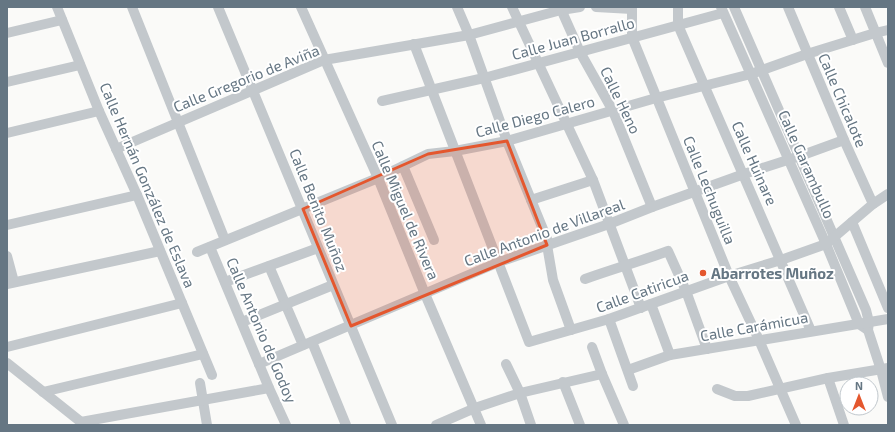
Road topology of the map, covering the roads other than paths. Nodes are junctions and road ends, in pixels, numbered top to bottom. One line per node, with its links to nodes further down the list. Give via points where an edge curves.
1 (57, 7): 17 (street, Calle Hernán González de Eslava)
2 (132, 7): 44 (street, Calle Antonio de Godoy)
3 (218, 7): 38 (street, Calle Benito Muñoz)
4 (301, 7): 29 (street, Calle Miguel de Rivera)
5 (457, 7): 23 (street)
6 (512, 7): 18 (street)
7 (580, 7): 15 (street, Calle Gregorio de Aviña)
8 (596, 7): 14 (street)
9 (678, 7): 19 (street, Calle Huinare)
10 (734, 7): 33 (street, Calle Garambullo)
11 (788, 7): 28 (street, Calle Chicalote)
12 (839, 7): 25 (street)
13 (864, 7): 21 (street)
14 (632, 8): 24 (street, Calle Lechuguilla)
15 (561, 9): 18 (street, Calle Gregorio de Aviña); 27 (street, Calle Heno)
16 (722, 10): 19 (street, Calle Juan Borrallo); 34 (street, Calle Garambullo)
17 (62, 20): 22 (street); 32 (street, Calle Hernán González de Eslava)
18 (519, 22): 23 (street, Calle Gregorio de Aviña); 30 (street)
19 (678, 25): 24 (street, Calle Juan Borrallo); 37 (street, Calle Huinare)
20 (888, 30): 21 (street, Calle Diego Calero)
21 (875, 32): 25 (street, Calle Diego Calero); 31 (street)
22 (7, 33)
23 (469, 35): 26 (street, Calle Gregorio de Aviña); 35 (street)
24 (632, 37): 27 (street, Calle Juan Borrallo); 40 (street, Calle Lechuguilla)
25 (853, 40): 28 (street, Calle Diego Calero)
26 (414, 44): 29 (street, Calle Gregorio de Aviña); 39 (street)
27 (580, 52): 30 (street, Calle Juan Borrallo); 43 (street, Calle Heno)
28 (807, 54): 33 (street, Calle Diego Calero); 47 (street, Calle Chicalote)
29 (324, 60): 38 (street, Calle Gregorio de Aviña); 55 (street, Calle Miguel de Rivera)
30 (537, 63): 35 (street, Calle Juan Borrallo); 45 (street)
31 (888, 63)
32 (80, 65): 36 (street); 42 (street, Calle Hernán González de Eslava)
33 (762, 70): 34 (street, Calle Diego Calero); 51 (street, Calle Garambullo)
34 (750, 74): 37 (street, Calle Diego Calero); 52 (street, Calle Garambullo)
35 (484, 78): 39 (street, Calle Juan Borrallo); 48 (street)
36 (7, 82)
37 (705, 86): 40 (street, Calle Diego Calero); 54 (street, Calle Huinare)
38 (253, 90): 44 (street, Calle Gregorio de Aviña); 63 (street, Calle Benito Muñoz)
39 (432, 91): 41 (street, Calle Juan Borrallo); 50 (street)
40 (656, 98): 43 (street, Calle Diego Calero); 57 (street, Calle Lechuguilla)
41 (382, 101)
42 (99, 110): 46 (street); 49 (street, Calle Hernán González de Eslava)
43 (612, 111): 45 (street, Calle Diego Calero); 62 (street, Calle Heno)
44 (178, 122): 49 (street, Calle Gregorio de Aviña); 67 (street, Calle Antonio de Godoy)
45 (566, 124): 48 (street, Calle Diego Calero); 56 (street)
46 (7, 133)
47 (844, 140): 51 (street, Calle Antonio de Villareal); 61 (street, Calle Chicalote)
48 (507, 141): 50 (street, Calle Diego Calero); 60 (street)
49 (116, 149): 59 (street, Calle Hernán González de Eslava)
50 (455, 151): 53 (street, Calle Diego Calero, via 428,154); 77 (street)
51 (800, 156): 52 (street, Calle Antonio de Villareal); 69 (street, Calle Garambullo)
52 (789, 160): 54 (street, Calle Antonio de Villareal); 69 (street, Calle Garambullo)
53 (403, 166): 55 (street, Calle Diego Calero); 68 (street)
54 (744, 174): 57 (street, Calle Antonio de Villareal); 76 (street, Calle Huinare)
55 (378, 178): 63 (street, Calle Diego Calero); 86 (street, Calle Miguel de Rivera)
56 (593, 180): 60 (street); 65 (street)
57 (694, 192): 62 (street, Calle Antonio de Villareal); 80 (street, Calle Lechuguilla)
58 (888, 194): 61 (street, Calle Catiricua)
59 (137, 195): 66 (street); 73 (street, Calle Hernán González de Eslava)
60 (531, 200): 70 (street)
61 (873, 204): 64 (street, Calle Catiricua)
62 (652, 207): 65 (street, Calle Antonio de Villareal)
63 (303, 209): 67 (street, Calle Diego Calero); 72 (street, Calle Benito Muñoz)
64 (852, 222): 69 (street, Calle Catiricua); 90 (street)
65 (609, 224): 70 (street, Calle Antonio de Villareal); 79 (street)
66 (7, 225)
67 (226, 240): 71 (street, Calle Diego Calero)
68 (434, 240)
69 (830, 241): 76 (street, Calle Catiricua); 95 (street, Calle Garambullo)
70 (548, 244): 77 (street, Calle Antonio de Villareal); 96 (street, via 552,280)
71 (210, 247): 74 (street, Calle Diego Calero); 82 (street, Calle Antonio de Godoy)
72 (318, 248): 78 (street); 84 (street, Calle Benito Muñoz)
73 (160, 251): 83 (street); 87 (street, Calle Hernán González de Eslava)
74 (197, 252)
75 (7, 256): 83 (street)
76 (781, 260): 80 (street, Calle Catiricua); 97 (street, Calle Huinare)
77 (498, 262): 86 (street, Calle Antonio de Villareal); 96 (street, Calle Catiricua, via 529,342)
78 (269, 266): 82 (street); 88 (street)
79 (624, 266): 81 (street); 85 (street, via 668,251); 89 (street)
80 (729, 276): 85 (street, Calle Catiricua); 98 (street, Calle Lechuguilla)
81 (585, 279)
82 (225, 282): 93 (street, Calle Antonio de Godoy)
83 (10, 283)
84 (333, 285): 88 (street); 94 (street, Calle Benito Muñoz)
85 (686, 291): 89 (street, Calle Catiricua); 102 (street)
86 (425, 294): 94 (street, Calle Antonio de Villareal); 123 (street, Calle Miguel de Rivera)
87 (182, 303): 100 (street); 103 (street, Calle Hernán González de Eslava)
88 (286, 304): 93 (street); 99 (street)
89 (646, 306): 91 (street, Calle Catiricua); 104 (street)
90 (888, 308)
91 (609, 319): 96 (street, Calle Catiricua); 109 (street)
92 (888, 319): 95 (street, Calle Carámicua)
93 (242, 322): 106 (street, Calle Antonio de Godoy)
94 (351, 326): 99 (street, Calle Antonio de Villareal); 128 (street, Calle Benito Muñoz)
95 (865, 326): 97 (street, Calle Carámicua); 108 (street, Calle Garambullo)
96 (571, 330)
97 (811, 331): 98 (street, Calle Carámicua)
98 (759, 340): 102 (street, Calle Carámicua); 118 (street, Calle Lechuguilla)
99 (308, 344): 106 (street, Calle Antonio de Villareal); 127 (street)
100 (7, 347)
101 (592, 347): 110 (street)
102 (707, 349): 104 (street, Calle Carámicua)
103 (203, 354): 111 (street, Calle Hernán González de Eslava); 119 (street)
104 (670, 355): 109 (street, Calle Carámicua)
105 (7, 363): 119 (street)
106 (259, 364): 116 (street, Calle Antonio de Godoy)
107 (506, 364): 120 (street)
108 (885, 369): 112 (street); 121 (street, Calle Garambullo)
109 (628, 370): 115 (street)
110 (602, 374): 113 (street); 133 (street)
111 (212, 375)
112 (828, 378): 118 (street); 135 (street)
113 (563, 382): 120 (street); 132 (street)
114 (200, 383): 122 (street)
115 (633, 386)
116 (269, 388): 122 (street); 126 (street, Calle Antonio de Godoy)
117 (717, 389): 118 (street, via 735,396)
118 (780, 389): 134 (street, Calle Lechuguilla)
119 (43, 392): 124 (street)
120 (520, 393): 123 (street); 131 (street)
121 (888, 396)
122 (202, 400): 124 (street); 125 (street)
123 (475, 408): 129 (street); 130 (street, Calle Miguel de Rivera)
124 (81, 424)
125 (208, 425)
126 (286, 425)
127 (346, 425)
128 (392, 425)
129 (436, 425)
130 (481, 425)
131 (531, 425)
132 (580, 425)
133 (624, 425)
134 (796, 425)
135 (844, 425)

